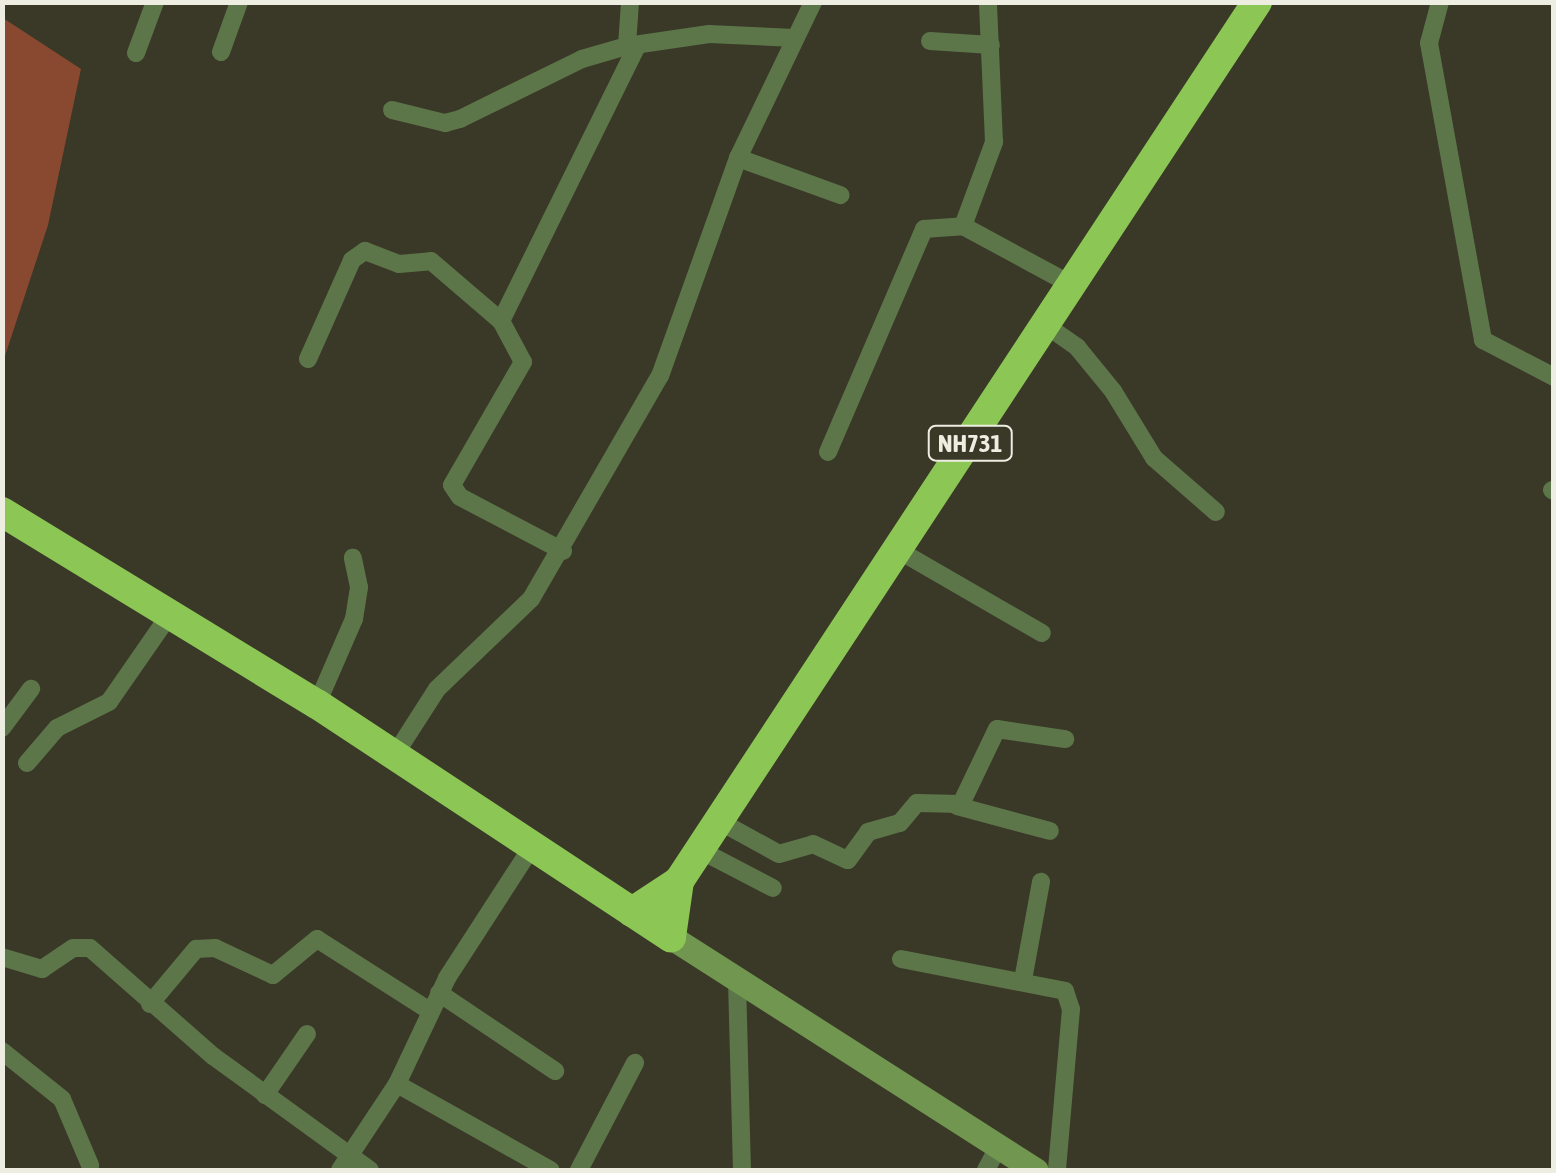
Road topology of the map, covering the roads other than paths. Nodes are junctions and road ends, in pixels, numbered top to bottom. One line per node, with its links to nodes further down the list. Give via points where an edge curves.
1 (155, 2): 13 (street)
2 (239, 2): 12 (street)
3 (630, 2): 11 (street)
4 (814, 2): 8 (street)
5 (988, 2): 10 (street)
6 (1257, 2): 18 (highway, NH731)
7 (1440, 2): 22 (street, via 1429,43 1483,340)
8 (796, 38): 11 (street, via 709,34); 15 (street)
9 (930, 41): 10 (street)
10 (991, 45): 17 (street, via 994,142)
11 (632, 46): 14 (street, via 582,59 445,123); 19 (street)
12 (220, 52)
13 (136, 53)
14 (392, 110)
15 (738, 158): 16 (street); 27 (street, via 660,376)
16 (840, 195)
17 (963, 226): 18 (street); 23 (street, via 935,224 917,240)
18 (1072, 285): 20 (highway, NH731)
19 (501, 321): 21 (street, via 431,261 399,264 365,251 352,260); 27 (street, via 523,362 452,485 460,496)
20 (1047, 326): 25 (street, via 1077,347 1113,390 1154,458); 26 (highway, NH731)
21 (308, 359)
22 (1554, 377)
23 (828, 452)
24 (2, 512): 29 (highway)
25 (1216, 512)
26 (898, 550): 30 (street); 38 (highway, NH731)
27 (562, 552): 35 (street, via 531,600 437,689)
28 (354, 558): 32 (street, via 354,619)
29 (170, 614): 32 (highway); 36 (street, via 109,702 57,728)
30 (1042, 632)
31 (31, 689): 33 (street)
32 (317, 704): 35 (highway)
33 (2, 728)
34 (1064, 739): 37 (street, via 997,729)
35 (394, 756): 40 (highway)
36 (27, 764)
37 (957, 806): 38 (street, via 917,803 900,823 868,832 848,860 813,844 779,854); 39 (street)
38 (718, 821): 41 (highway, NH731)
39 (1050, 831)
40 (532, 846): 45 (highway); 51 (street)
41 (700, 850): 42 (highway, NH731); 44 (street)
42 (679, 881): 45 (highway, NH731); 46 (highway, NH731)
43 (1040, 882): 50 (street)
44 (773, 888)
45 (632, 912): 46 (highway)
46 (671, 938): 49 (main road)
47 (2, 957): 52 (street, via 42,969 84,946)
48 (902, 959): 50 (street)
49 (737, 980): 60 (main road); 66 (street)
50 (1023, 980): 69 (street, via 1057,987 1070,998)
51 (439, 993): 53 (street); 57 (street)
52 (150, 1004): 53 (street, via 196,948 214,948 272,975 317,939); 59 (street)
53 (430, 1011): 58 (street)
54 (307, 1034): 59 (street)
55 (2, 1050): 62 (street, via 62,1100)
56 (635, 1063): 65 (street)
57 (555, 1072)
58 (397, 1084): 61 (street); 64 (street)
59 (265, 1095): 61 (street)
60 (998, 1147): 67 (street); 68 (main road)
61 (345, 1164): 63 (street)
62 (91, 1168)
63 (370, 1170)
64 (550, 1170)
65 (578, 1170)
66 (742, 1170)
67 (986, 1170)
68 (1036, 1170)
69 (1057, 1170)

